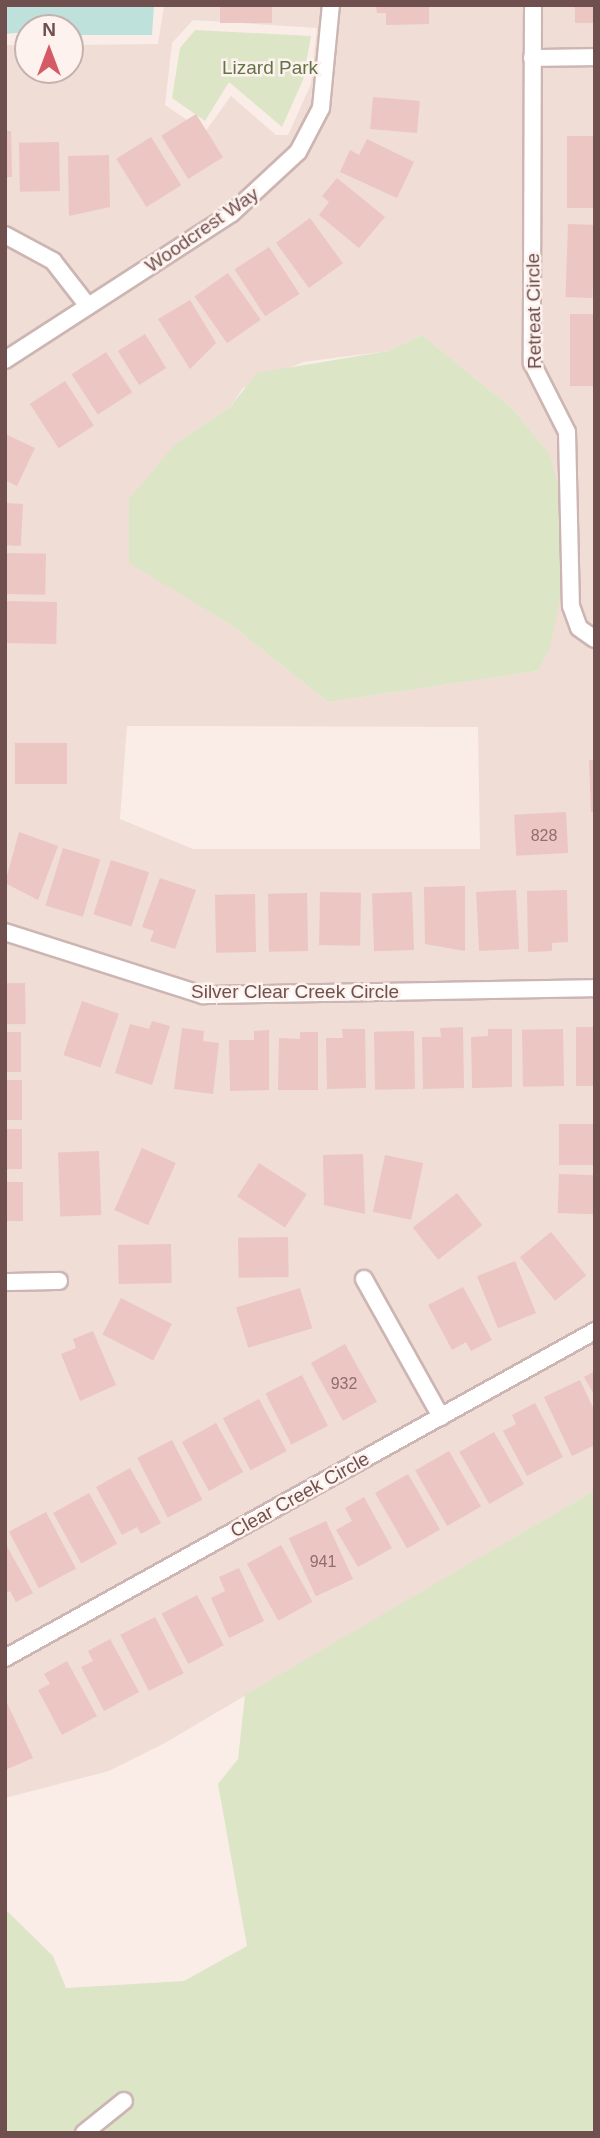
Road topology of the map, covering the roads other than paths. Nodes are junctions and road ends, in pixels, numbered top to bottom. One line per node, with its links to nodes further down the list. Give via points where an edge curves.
1 (331, 5): 6 (street, Woodcrest Way, via 331,60 321,108 298,152 231,214)
2 (533, 5): 4 (street, Retreat Circle)
3 (595, 57): 4 (street)
4 (532, 58): 8 (street, Retreat Circle, via 532,363 567,432 571,606 579,628)
5 (5, 235): 6 (street, via 52,261)
6 (88, 306): 7 (street, Woodcrest Way)
7 (5, 360)
8 (595, 639)
9 (5, 932): 10 (street, Silver Clear Creek Circle, via 203,995)
10 (595, 988)
11 (364, 1279): 15 (street)
12 (60, 1281): 13 (street)
13 (5, 1282)
14 (595, 1331): 15 (street, Clear Creek Circle)
15 (441, 1417): 16 (street, Clear Creek Circle)
16 (5, 1658)
17 (124, 2101): 18 (street)
18 (84, 2133)

